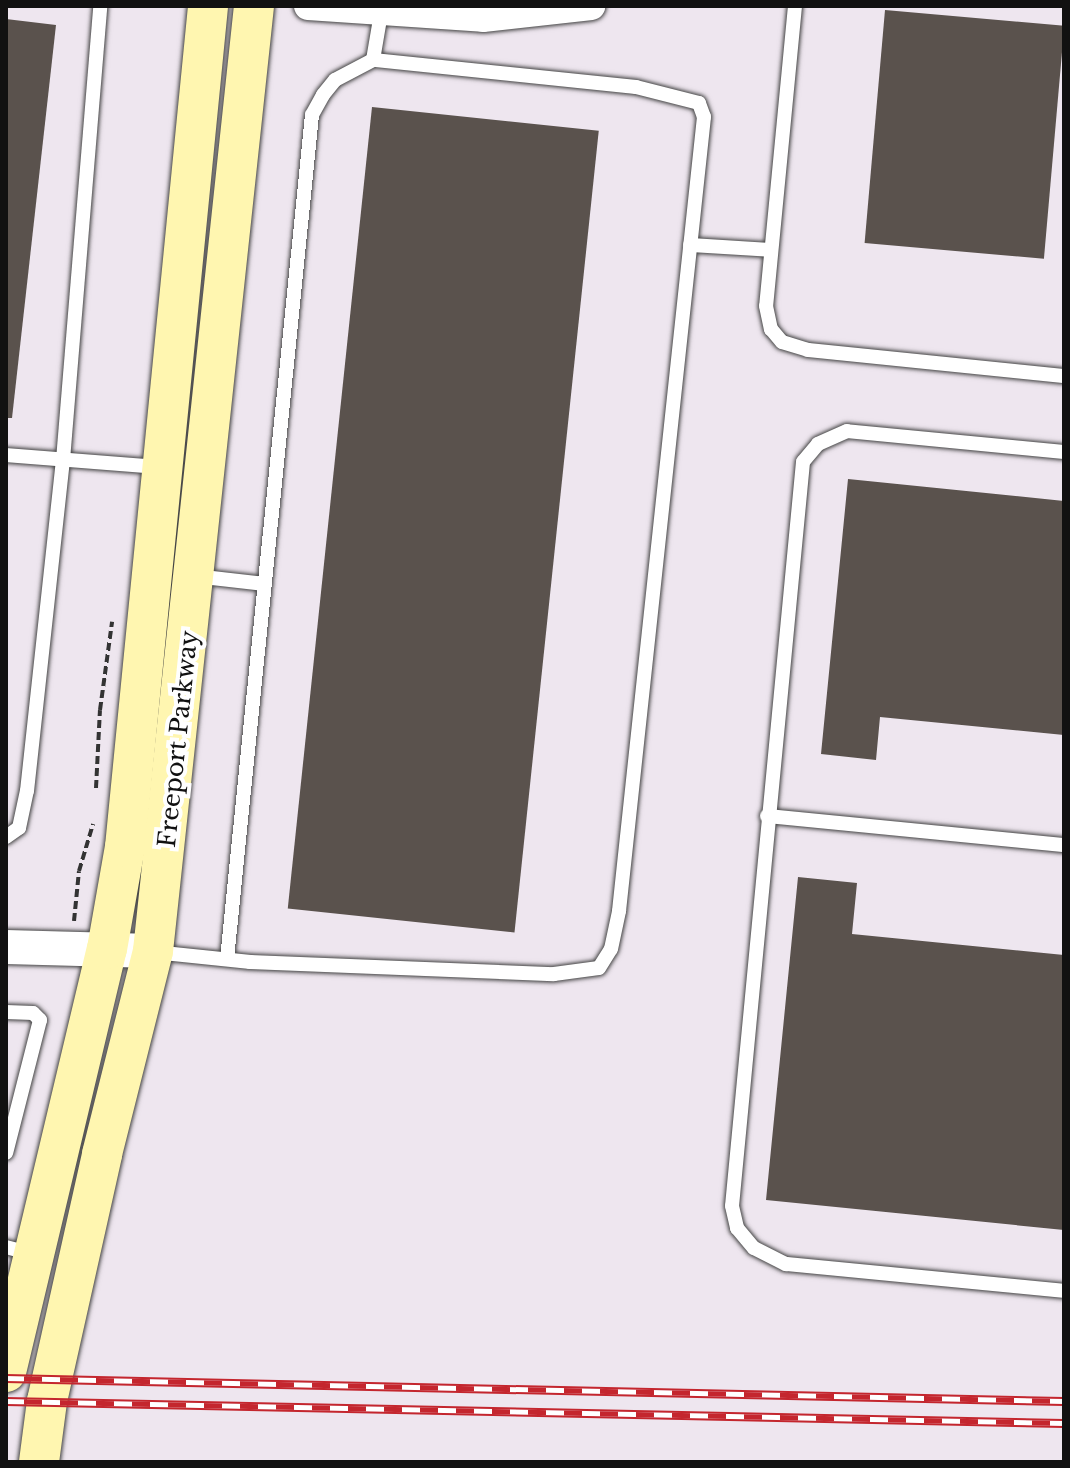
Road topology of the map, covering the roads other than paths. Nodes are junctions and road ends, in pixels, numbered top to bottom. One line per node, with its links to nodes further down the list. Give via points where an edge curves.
1 (100, 6): 14 (lane)
2 (208, 6): 15 (main road, Freeport Parkway)
3 (254, 6): 16 (main road, Freeport Parkway)
4 (308, 6): 7 (street)
5 (591, 6): 7 (street, via 483,18)
6 (795, 6): 10 (lane)
7 (381, 13): 8 (lane)
8 (373, 60): 9 (lane, via 636,87 699,103 704,117); 17 (lane, via 335,80 312,115)
9 (690, 245): 10 (lane); 24 (lane, via 619,911 611,949 599,968 554,974)
10 (771, 250): 11 (lane, via 766,306 771,329 782,342 808,350)
11 (1064, 376)
12 (1064, 452): 18 (lane, via 847,431 818,444 803,462)
13 (6, 455): 14 (lane)
14 (63, 460): 15 (lane); 19 (lane, via 27,791 19,828)
15 (163, 467): 22 (main road, Freeport Parkway, via 125,847)
16 (195, 576): 17 (lane); 23 (main road, Freeport Parkway)
17 (265, 584): 24 (lane)
18 (767, 816): 20 (lane); 28 (lane, via 732,1206 737,1228 754,1248 786,1264)
19 (6, 837)
20 (1064, 845)
21 (6, 947): 22 (street)
22 (107, 949): 23 (street); 27 (main road, Freeport Parkway)
23 (153, 951): 24 (lane); 30 (main road, Freeport Parkway, via 47,1401)
24 (227, 959)
25 (6, 1012): 26 (lane, via 33,1013 40,1020)
26 (6, 1153)
27 (19, 1250): 29 (main road, Freeport Parkway)
28 (1064, 1291)
29 (6, 1372)
30 (39, 1462)

